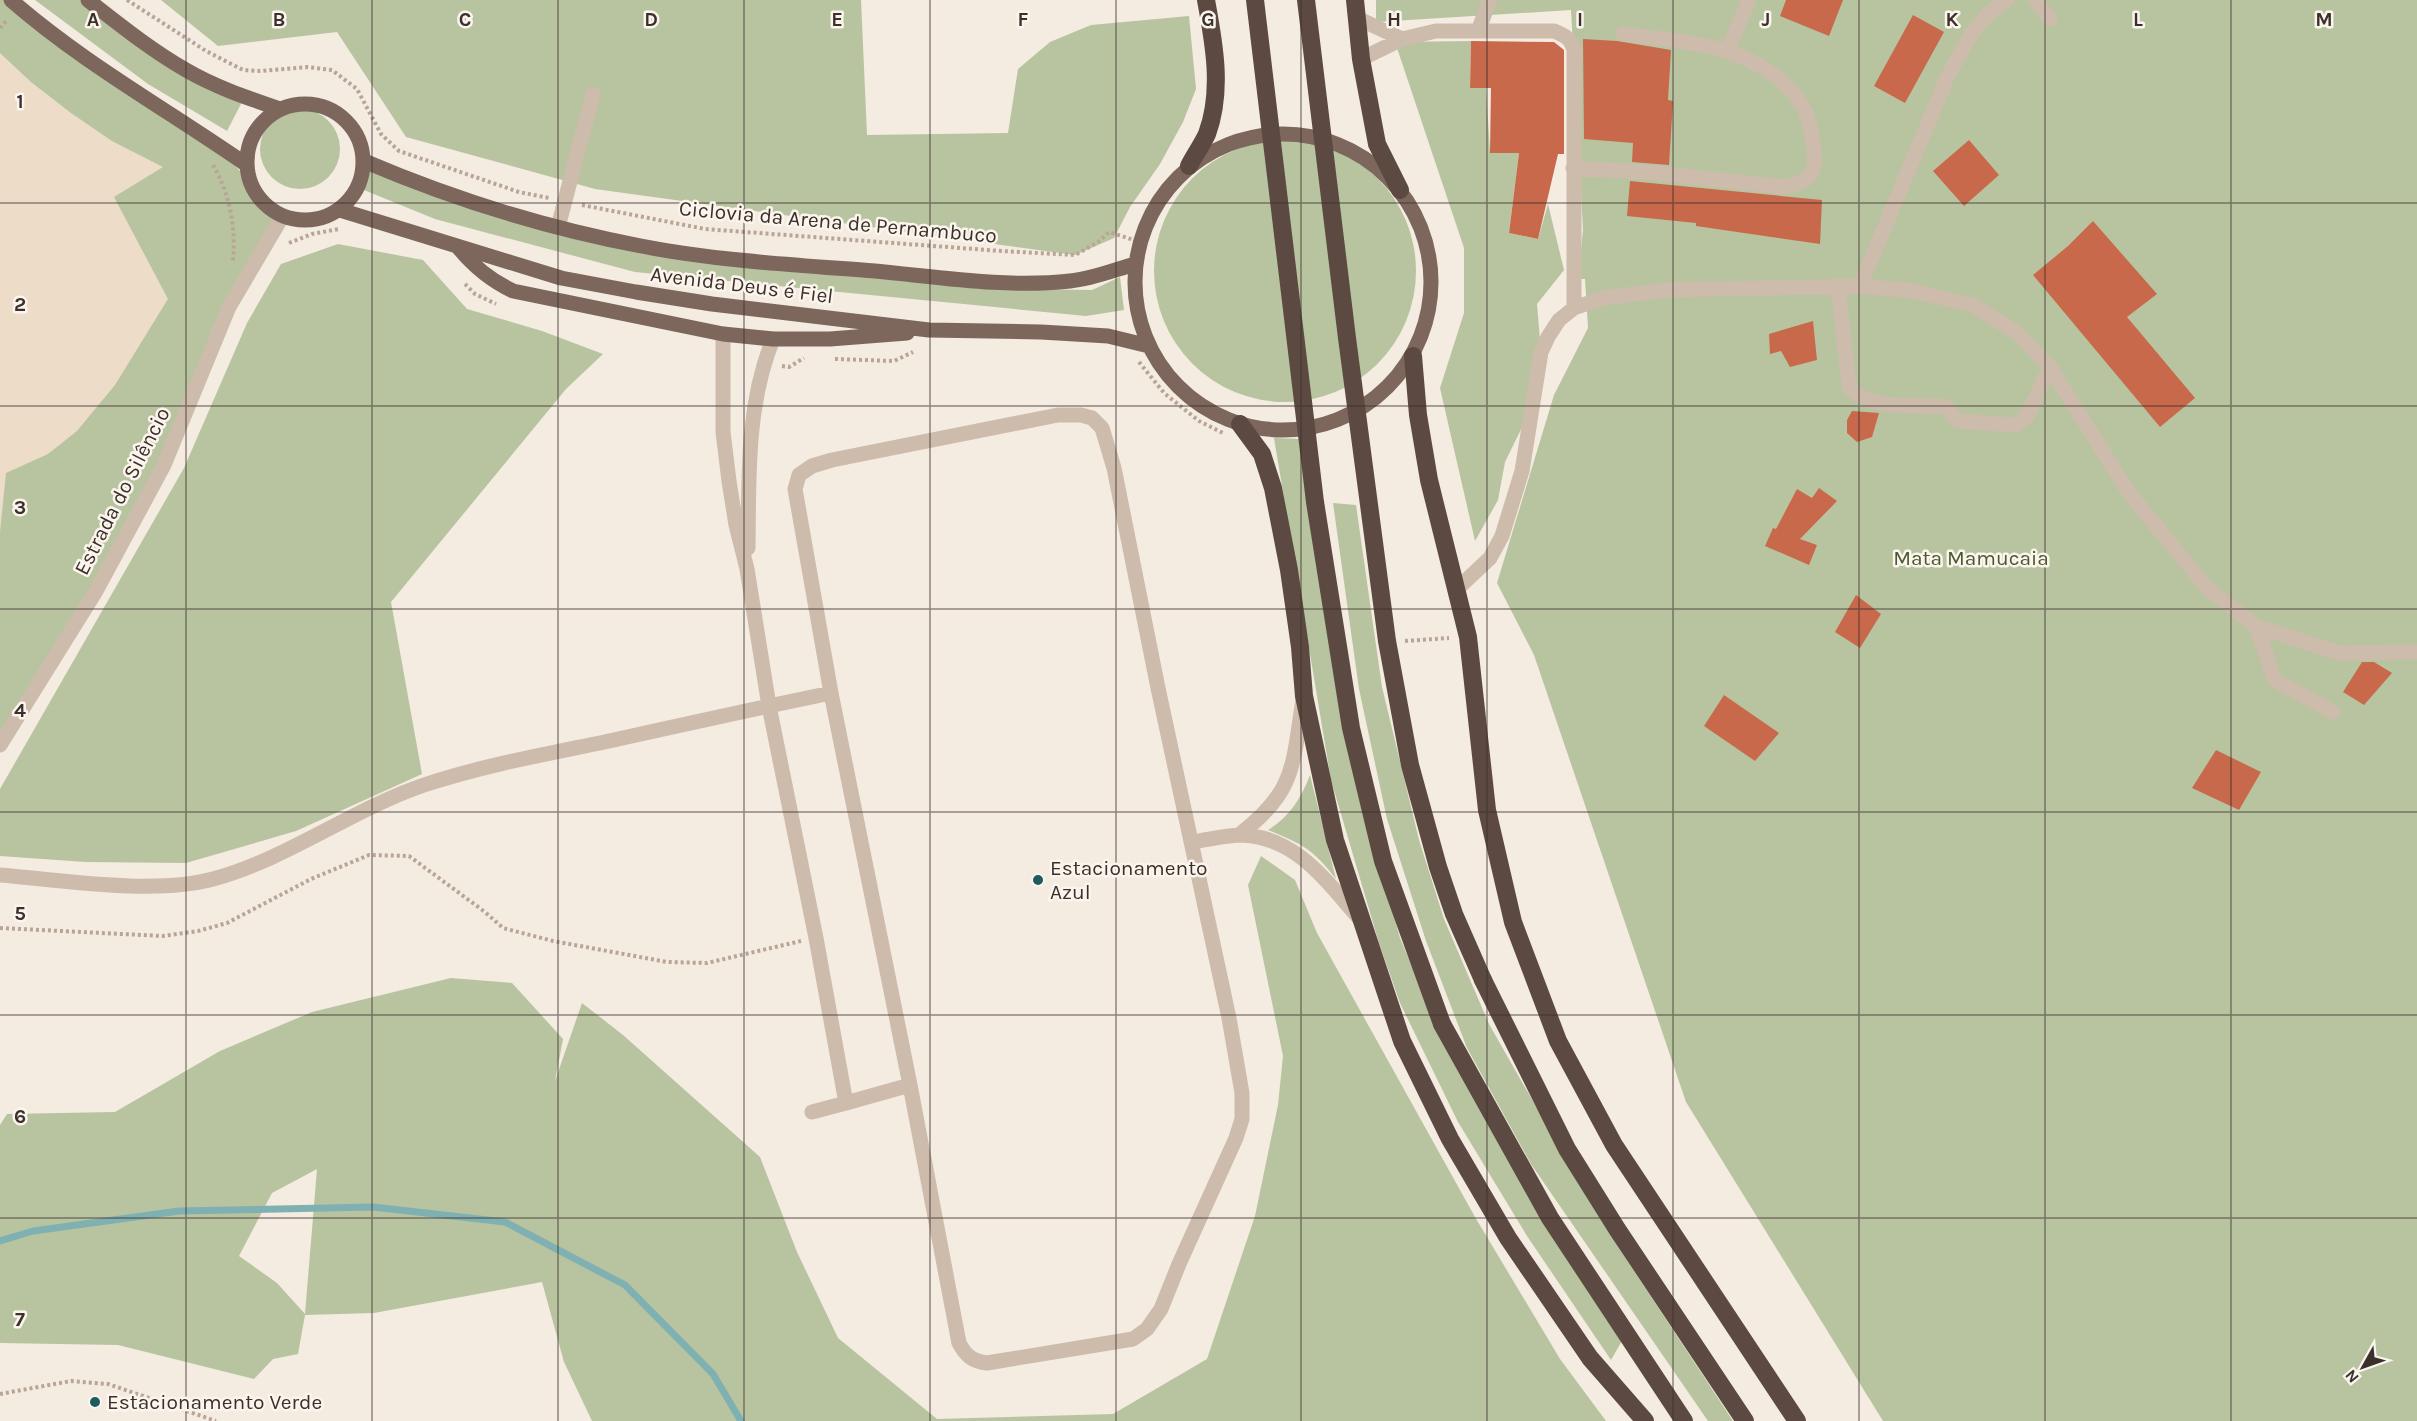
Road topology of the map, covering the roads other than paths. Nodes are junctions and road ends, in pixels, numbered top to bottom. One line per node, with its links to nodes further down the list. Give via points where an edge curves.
1 (11, 0): 20 (main road, via 97,65)
2 (88, 0): 18 (main road, via 187,71)
3 (1206, 0): 21 (highway, via 1216,64 1214,99 1207,133)
4 (1255, 0): 56 (highway, bridge, via 1315,502 1351,728 1383,861 1442,1024 1550,1218)
5 (1306, 0): 57 (highway, bridge, via 1391,664 1410,765 1438,867 1483,980 1567,1149)
6 (1490, 0): 12 (street)
7 (1749, 0): 15 (street)
8 (2007, 0): 30 (street, via 1978,24 1947,78)
9 (2035, 0): 11 (street)
10 (1356, 9): 14 (street); 16 (highway)
11 (2050, 19)
12 (1478, 31): 14 (street, via 1436,31); 22 (street, via 1554,31 1572,42)
13 (1623, 34): 15 (street)
14 (1402, 39): 16 (street)
15 (1727, 51): 22 (street, via 1767,70 1804,108 1815,163 1804,182 1785,187)
16 (1361, 59): 23 (highway, via 1377,144)
17 (593, 94): 26 (street)
18 (280, 109): 19 (main road, via 298,104 318,105 336,112 351,125); 20 (main road, via 255,132 248,147)
19 (364, 161): 24 (main road, via 362,180); 26 (main road, Avenida Deus é Fiel, via 426,187)
20 (247, 165): 25 (main road, via 255,193)
21 (1189, 166): 23 (main road, via 1247,135 1275,133 1322,138 1379,166); 28 (main road, via 1168,186 1152,210)
22 (1573, 168): 31 (street)
23 (1400, 190): 36 (main road, via 1422,228 1432,271 1429,315)
24 (340, 210): 25 (main road, via 323,219); 27 (main road, Avenida Deus é Fiel)
25 (282, 217): 47 (street, Estrada do Silêncio, via 229,307 164,465 96,591)
26 (558, 227): 28 (main road, Avenida Deus é Fiel, via 642,247 734,259 1012,284 1071,281)
27 (458, 247): 32 (main road, Avenida Deus é Fiel, via 561,278 636,292); 33 (main road, via 475,268 513,291)
28 (1135, 264): 35 (main road, via 1134,292)
29 (1838, 285): 30 (street); 31 (street, via 1666,290 1603,298); 37 (street, via 1849,386 1855,395 1870,402 1945,406 1958,421 2016,425 2027,416)
30 (1860, 286): 37 (street, via 1912,291 1973,305 2017,333)
31 (1574, 308): 40 (street, via 1559,320 1541,352 1522,471 1502,536 1490,558)
32 (929, 330): 34 (main road, via 880,336); 35 (main road, Avenida Deus é Fiel, via 1108,336)
33 (723, 334): 34 (main road); 39 (street, via 723,432 736,525)
34 (773, 339): 39 (street, via 754,401)
35 (1149, 346): 38 (main road, via 1172,380)
36 (1413, 356): 38 (main road, via 1381,395 1338,421 1289,431); 40 (highway, via 1429,480)
37 (2050, 367): 41 (street, via 2129,494 2208,589)
38 (1232, 430): 44 (highway, via 1263,454 1273,488 1292,592)
39 (747, 569): 45 (street)
40 (1456, 590): 58 (highway, via 1468,637 1487,810 1513,922 1558,1041 1614,1145)
41 (2256, 626): 42 (street, via 2339,653); 46 (street, via 2276,680)
42 (2417, 652)
43 (831, 693): 45 (street); 49 (street, via 795,489 799,475 832,460 1058,415 1092,418 1102,428 1114,468); 52 (street)
44 (1304, 696): 48 (street, via 1294,756 1281,795 1263,817); 51 (highway, via 1335,840)
45 (769, 706): 50 (street, via 501,764 424,785 249,867 210,880 155,885); 53 (street)
46 (2333, 712)
47 (0, 745)
48 (1239, 835): 49 (street); 51 (street, via 1265,838 1287,847 1322,876)
49 (1191, 842): 52 (street, via 1229,1018 1242,1093 1242,1119 1161,1309 1147,1329 1133,1339 987,1364 966,1356 957,1334)
50 (0, 875)
51 (1359, 918): 55 (highway, via 1402,1041 1450,1139 1508,1238 1590,1358)
52 (910, 1086): 53 (street)
53 (846, 1103): 54 (street)
54 (812, 1112)
55 (1645, 1421)
56 (1684, 1421)
57 (1745, 1421)
58 (1797, 1421)

